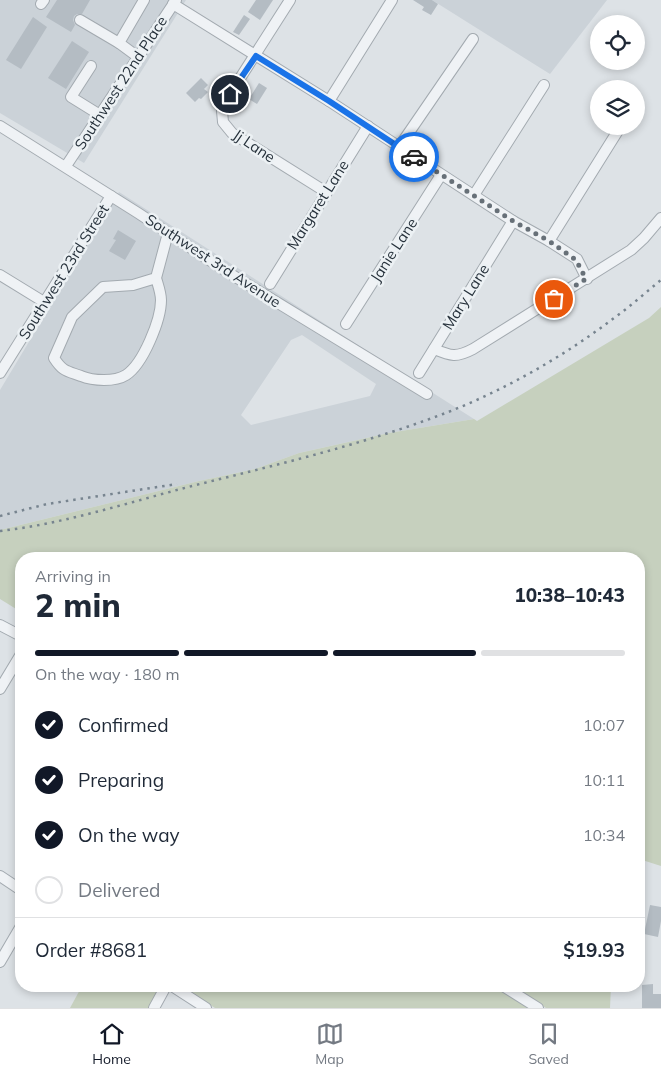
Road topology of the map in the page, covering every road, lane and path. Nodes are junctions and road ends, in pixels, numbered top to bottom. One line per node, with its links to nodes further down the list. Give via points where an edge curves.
1 (144, 0): 7 (street)
2 (290, 0): 8 (street)
3 (392, 0): 12 (street)
4 (174, 2): 8 (street); 9 (street, Southwest 22nd Place)
5 (80, 20): 7 (street)
6 (473, 39): 17 (street)
7 (119, 43): 9 (street)
8 (256, 56): 12 (street); 20 (street, Jj Lane, via 230,94 222,111 223,122 232,133)
9 (138, 57): 13 (street, Southwest 22nd Place)
10 (91, 66): 13 (street, via 71,97)
11 (544, 85): 22 (street)
12 (329, 101): 15 (street)
13 (100, 115): 18 (street, Southwest 22nd Place)
14 (0, 126): 18 (street, Southwest 3rd Avenue)
15 (368, 126): 17 (street); 20 (street, Margaret Lane)
16 (615, 135): 26 (street)
17 (399, 147): 19 (street)
18 (66, 166): 21 (street, Southwest 3rd Avenue)
19 (442, 175): 22 (street); 32 (street, Janie Lane)
20 (326, 192): 30 (street, Margaret Lane)
21 (111, 196): 25 (street, Southwest 3rd Avenue); 31 (street, Southwest 23rd Street)
22 (474, 196): 24 (street)
23 (661, 218): 29 (street, via 631,250)
24 (513, 221): 26 (street); 33 (street, Mary Lane)
25 (168, 233): 28 (street); 36 (street, Southwest 3rd Avenue)
26 (549, 241): 29 (street, via 576,260)
27 (0, 275): 31 (street)
28 (156, 278): 28 (street, via 133,285 104,288 91,299 72,317 60,341 54,358 60,368 85,378 113,380 126,375 137,363 160,316 161,298)
29 (586, 279): 33 (street, via 461,355 449,355)
30 (270, 284)
31 (44, 302): 34 (street, Southwest 23rd Street)
32 (346, 324)
33 (434, 349): 35 (street, Mary Lane)
34 (0, 373)
35 (419, 373)
36 (427, 394)
37 (0, 625): 38 (street)
38 (15, 633)
39 (15, 664): 40 (street)
40 (0, 689)
41 (0, 876): 42 (street)
42 (15, 886)
43 (15, 936): 44 (street)
44 (0, 962)
45 (163, 992): 48 (street)
46 (181, 992): 49 (street)
47 (513, 992): 50 (street)
48 (154, 1008)
49 (206, 1008)
50 (538, 1008)

